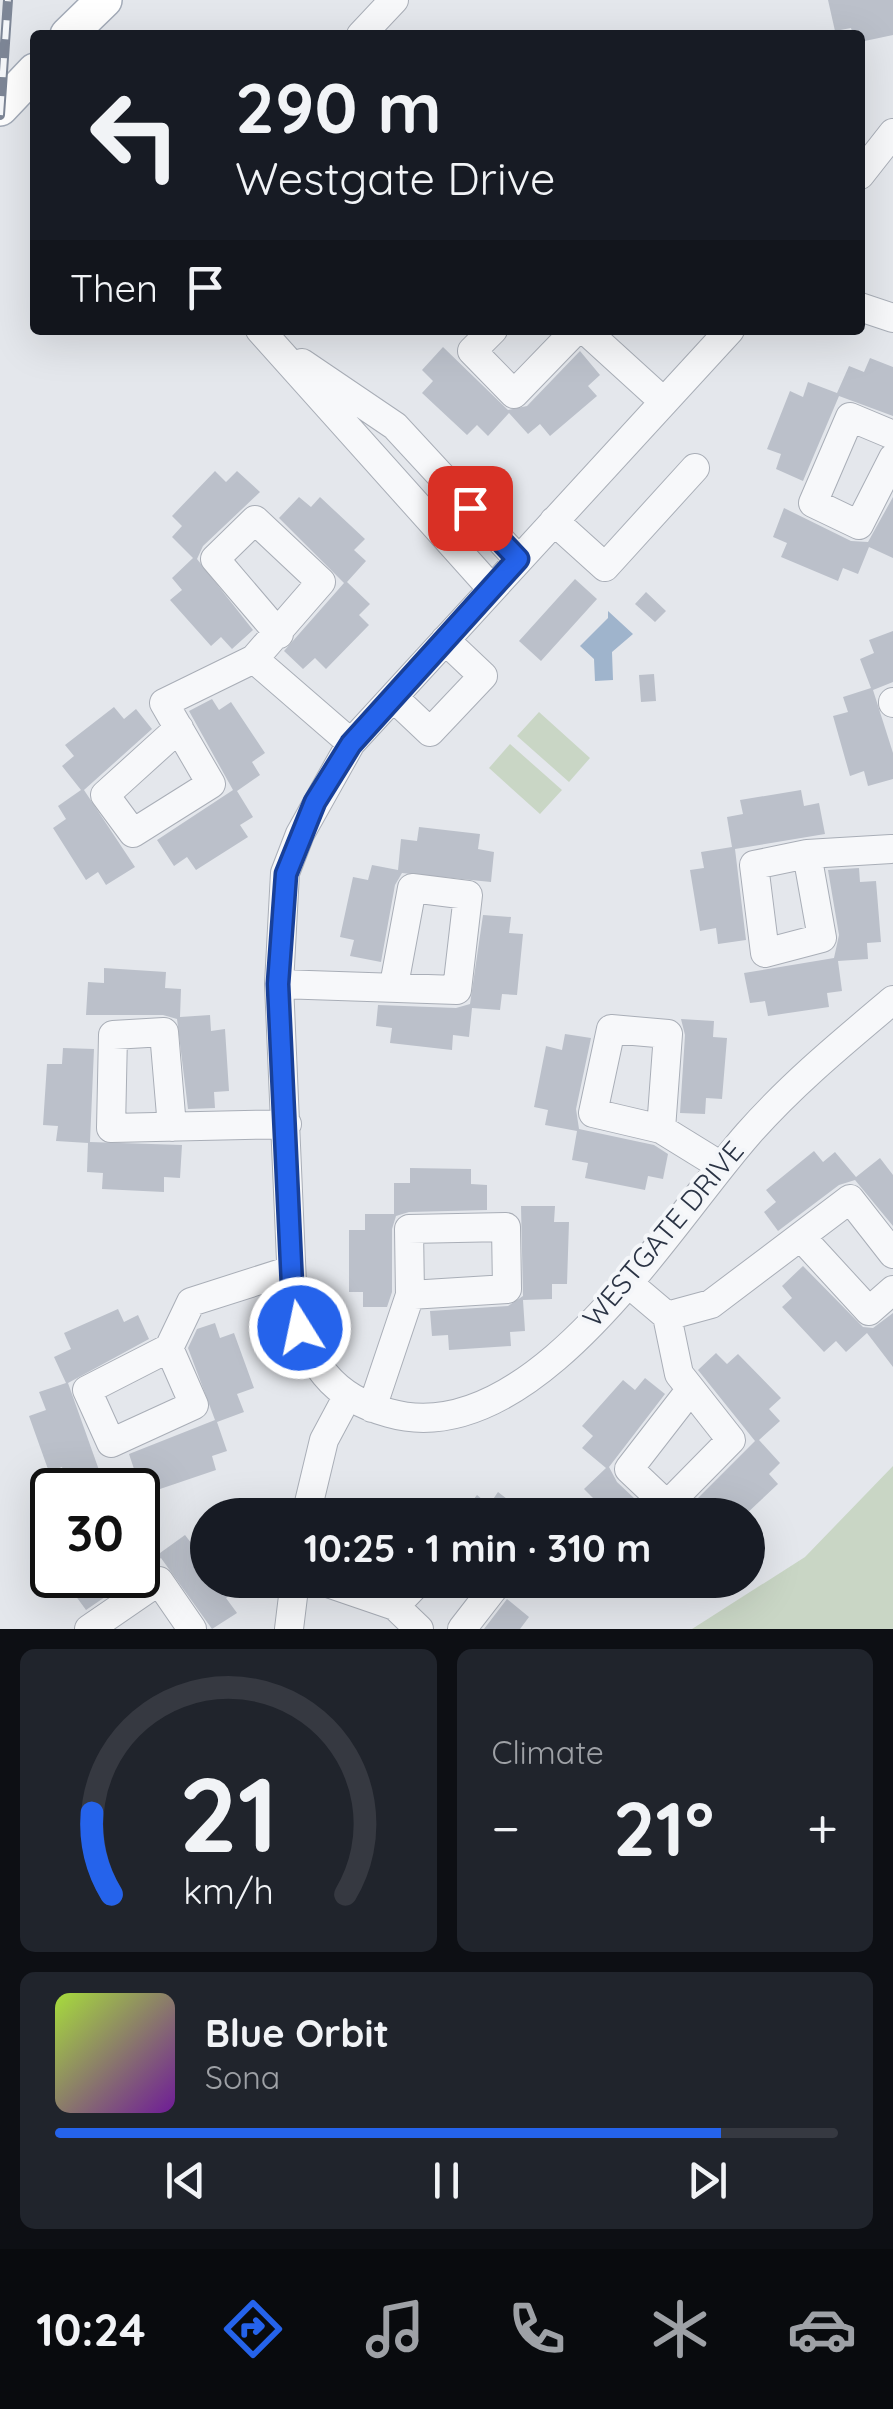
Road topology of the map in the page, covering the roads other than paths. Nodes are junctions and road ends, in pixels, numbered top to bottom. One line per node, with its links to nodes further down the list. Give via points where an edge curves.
1 (394, 0): 2 (street)
2 (366, 30)
3 (30, 75): 5 (main road)
4 (30, 104): 6 (main road)
5 (0, 108)
6 (0, 134)
7 (893, 134): 8 (street)
8 (865, 168)
9 (865, 309): 10 (street)
10 (893, 318)
11 (488, 335): 12 (street, via 472,351 514,394)
12 (571, 335)
13 (590, 335): 16 (street)
14 (725, 335): 16 (street)
15 (268, 339): 21 (street, via 395,426); 22 (street)
16 (663, 401): 20 (street)
17 (893, 434): 18 (street, via 850,416 813,503 859,525)
18 (893, 458)
19 (694, 468): 20 (street, via 605,566)
20 (554, 520): 21 (street)
21 (518, 559): 22 (street)
22 (492, 590): 24 (street)
23 (280, 634): 25 (street)
24 (446, 640): 26 (street); 26 (street, via 483,676 430,732)
25 (254, 659): 27 (street, via 164,704); 28 (street)
26 (393, 697): 28 (street)
27 (179, 728)
28 (351, 744): 31 (street, via 315,802 286,874)
29 (892, 842): 30 (street)
30 (806, 854)
31 (278, 984): 32 (street); 34 (street)
32 (394, 985)
33 (893, 1000): 37 (street, WESTGATE DRIVE, via 789,1089)
34 (287, 1124): 35 (street); 40 (street)
35 (172, 1127)
36 (661, 1129): 37 (street)
37 (721, 1166): 41 (street, WESTGATE DRIVE)
38 (801, 1237): 39 (street, via 850,1199); 42 (street, via 869,1311); 44 (street, via 711,1304)
39 (893, 1254)
40 (291, 1270): 45 (street, via 191,1302); 47 (street, via 306,1349)
41 (628, 1283): 44 (street); 47 (street, WESTGATE DRIVE, via 535,1377 493,1403 433,1418)
42 (893, 1290)
43 (410, 1295): 47 (street)
44 (667, 1316): 46 (street, via 679,1374)
45 (169, 1348)
46 (690, 1388)
47 (360, 1403): 48 (street, via 324,1440)
48 (310, 1498)
49 (293, 1598): 56 (street)
50 (372, 1598): 53 (street)
51 (403, 1598): 53 (street)
52 (486, 1598): 58 (street)
53 (395, 1606): 57 (street)
54 (88, 1629): 55 (street, via 158,1581)
55 (192, 1629)
56 (289, 1629)
57 (419, 1629)
58 (462, 1629)

